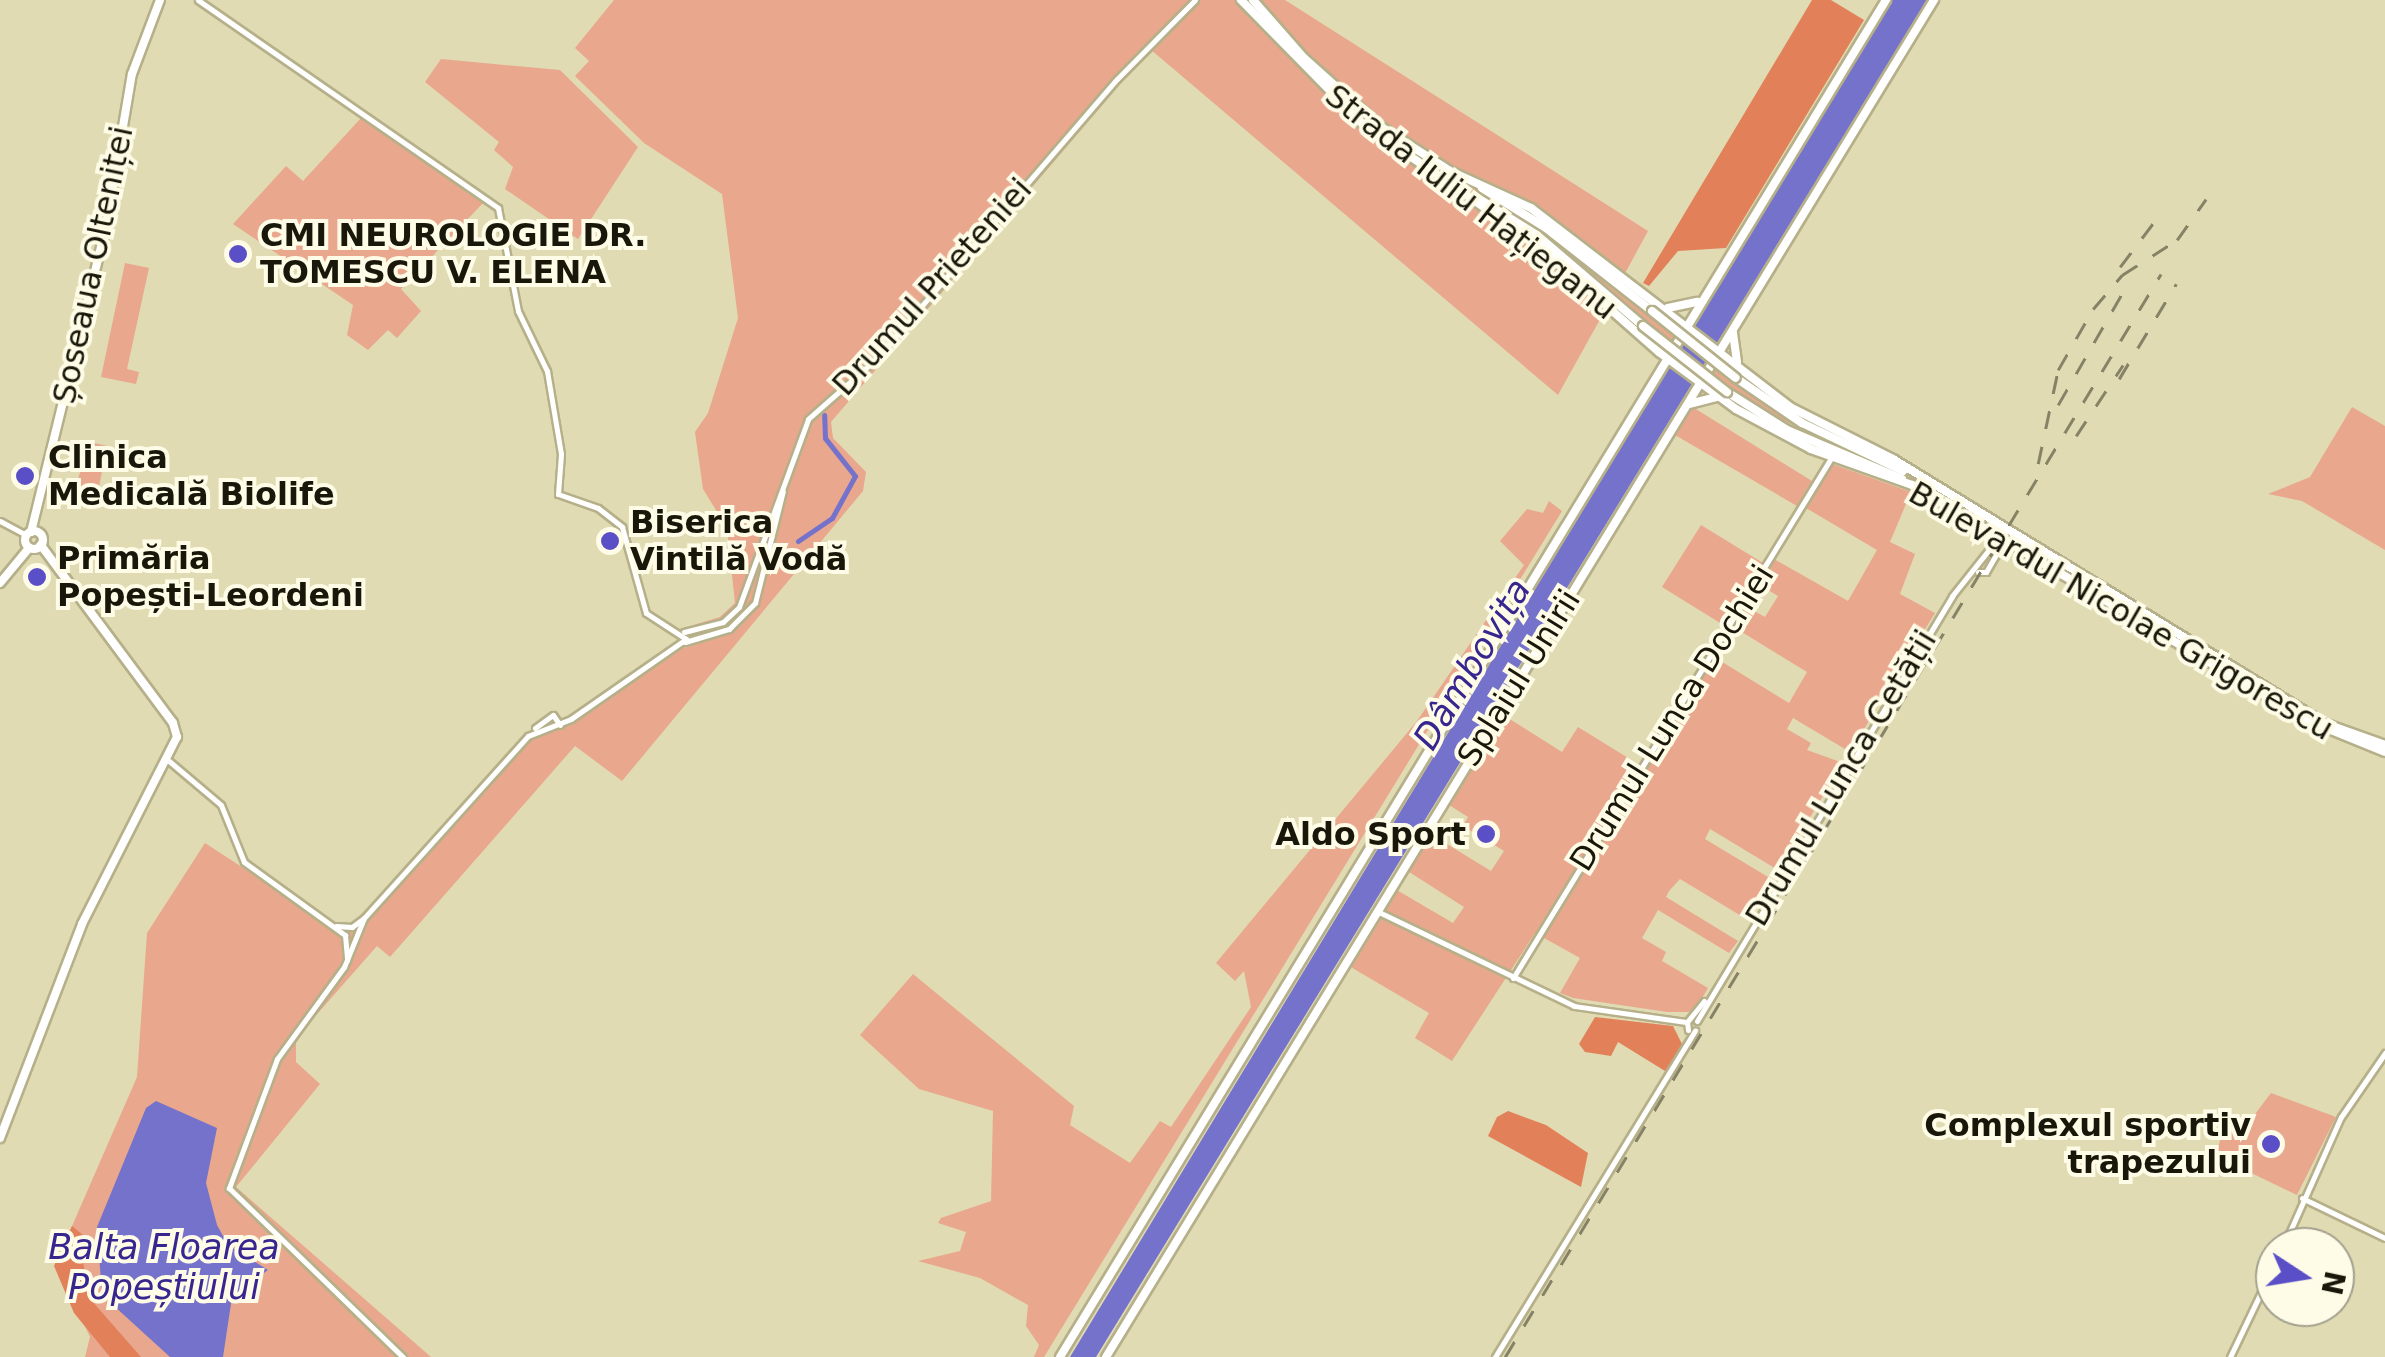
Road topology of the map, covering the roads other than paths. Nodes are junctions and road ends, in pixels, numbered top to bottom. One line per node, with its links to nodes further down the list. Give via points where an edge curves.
1 (160, 0): 25 (main road, Șoseaua Olteniței, via 132,74 104,237)
2 (198, 0): 31 (street, via 497,205 518,311 546,365 561,454 558,494 598,508 622,527 632,545 643,606)
3 (1195, 0): 22 (street, Drumul Prieteniei, via 1110,87 876,359 808,418)
4 (1241, 0): 8 (main road, Strada Iuliu Hațieganu, via 1351,114)
5 (1252, 0): 8 (main road, Strada Iuliu Hațieganu, via 1356,107)
6 (1886, 0): 9 (main road, Splaiul Unirii)
7 (1934, 0): 12 (main road, Splaiul Unirii)
8 (1448, 175): 10 (main road, Strada Iuliu Hațieganu, via 1518,200); 13 (main road, Strada Iuliu Hațieganu); 19 (main road, bridge, via 1536,235); 23 (main road, bridge, via 1528,215 1802,423)
9 (1700, 300): 10 (main road); 11 (main road, Splaiul Unirii)
10 (1664, 307): 11 (main road, Strada Iuliu Hațieganu)
11 (1685, 322): 14 (main road, Strada Iuliu Hațieganu); 15 (main road, Splaiul Unirii)
12 (1734, 327): 14 (main road, Splaiul Unirii); 16 (main road, via 1732,352)
13 (1644, 340): 15 (main road, Strada Iuliu Hațieganu); 18 (main road, via 1654,360)
14 (1720, 350): 16 (main road, Bulevardul Nicolae Grigorescu); 17 (main road, Splaiul Unirii)
15 (1664, 356): 17 (main road, Strada Iuliu Hațieganu); 18 (main road, Splaiul Unirii)
16 (1743, 370): 23 (main road, Bulevardul Nicolae Grigorescu, via 1790,407)
17 (1700, 384): 19 (main road, Bulevardul Nicolae Grigorescu); 20 (main road, Splaiul Unirii)
18 (1644, 390): 56 (main road, Splaiul Unirii)
19 (1723, 395): 20 (main road); 21 (main road, Bulevardul Nicolae Grigorescu); 23 (main road, via 1787,430)
20 (1686, 407): 41 (main road, Splaiul Unirii)
21 (1831, 458): 23 (main road, Bulevardul Nicolae Grigorescu); 46 (street, Drumul Lunca Dochiei)
22 (785, 473): 31 (street, Drumul Prieteniei, via 739,607 723,622); 31 (street, via 755,604 729,629)
23 (1914, 481): 26 (main road, Bulevardul Nicolae Grigorescu); 32 (main road, Bulevardul Nicolae Grigorescu)
24 (0, 522): 25 (street)
25 (29, 534): 27 (main road, via 40,534); 28 (main road, Șoseaua Olteniței)
26 (2002, 538): 29 (street, Drumul Lunca Cetății); 29 (street, via 1986,572); 32 (main road, Bulevardul Nicolae Grigorescu)
27 (41, 545): 28 (main road); 40 (main road, via 176,727)
28 (29, 548): 30 (main road)
29 (1975, 571): 47 (street, Drumul Lunca Cetății, via 1952,596)
30 (0, 583)
31 (678, 639): 33 (street)
32 (2189, 647): 39 (main road, Bulevardul Nicolae Grigorescu)
33 (579, 713): 35 (street); 36 (street)
34 (550, 716): 35 (street); 37 (street); 38 (street)
35 (559, 716): 36 (street)
36 (560, 725): 37 (street)
37 (551, 726): 38 (street)
38 (528, 736): 42 (street)
39 (2385, 749)
40 (169, 761): 43 (street, via 221,804 244,862); 50 (main road, via 82,924)
41 (1377, 910): 46 (street); 57 (main road, Splaiul Unirii)
42 (364, 918): 43 (street); 44 (street)
43 (348, 932): 44 (street); 44 (street); 45 (street)
44 (358, 934): 45 (street)
45 (346, 963): 55 (street, via 278,1059 229,1188)
46 (1512, 978): 48 (street, via 1592,1012)
47 (1712, 990): 48 (street, Drumul Lunca Cetății); 48 (street, Drumul Lunca Cetății, via 1697,1022)
48 (1689, 1025): 58 (street, Drumul Lunca Cetății, via 1686,1051)
49 (2385, 1053): 51 (street, via 2344,1112)
50 (0, 1138)
51 (2300, 1198): 52 (street); 53 (street)
52 (2290, 1227)
53 (2385, 1238)
54 (2255, 1305): 59 (street)
55 (404, 1357)
56 (1060, 1357)
57 (1106, 1357)
58 (1496, 1357)
59 (2230, 1357)

